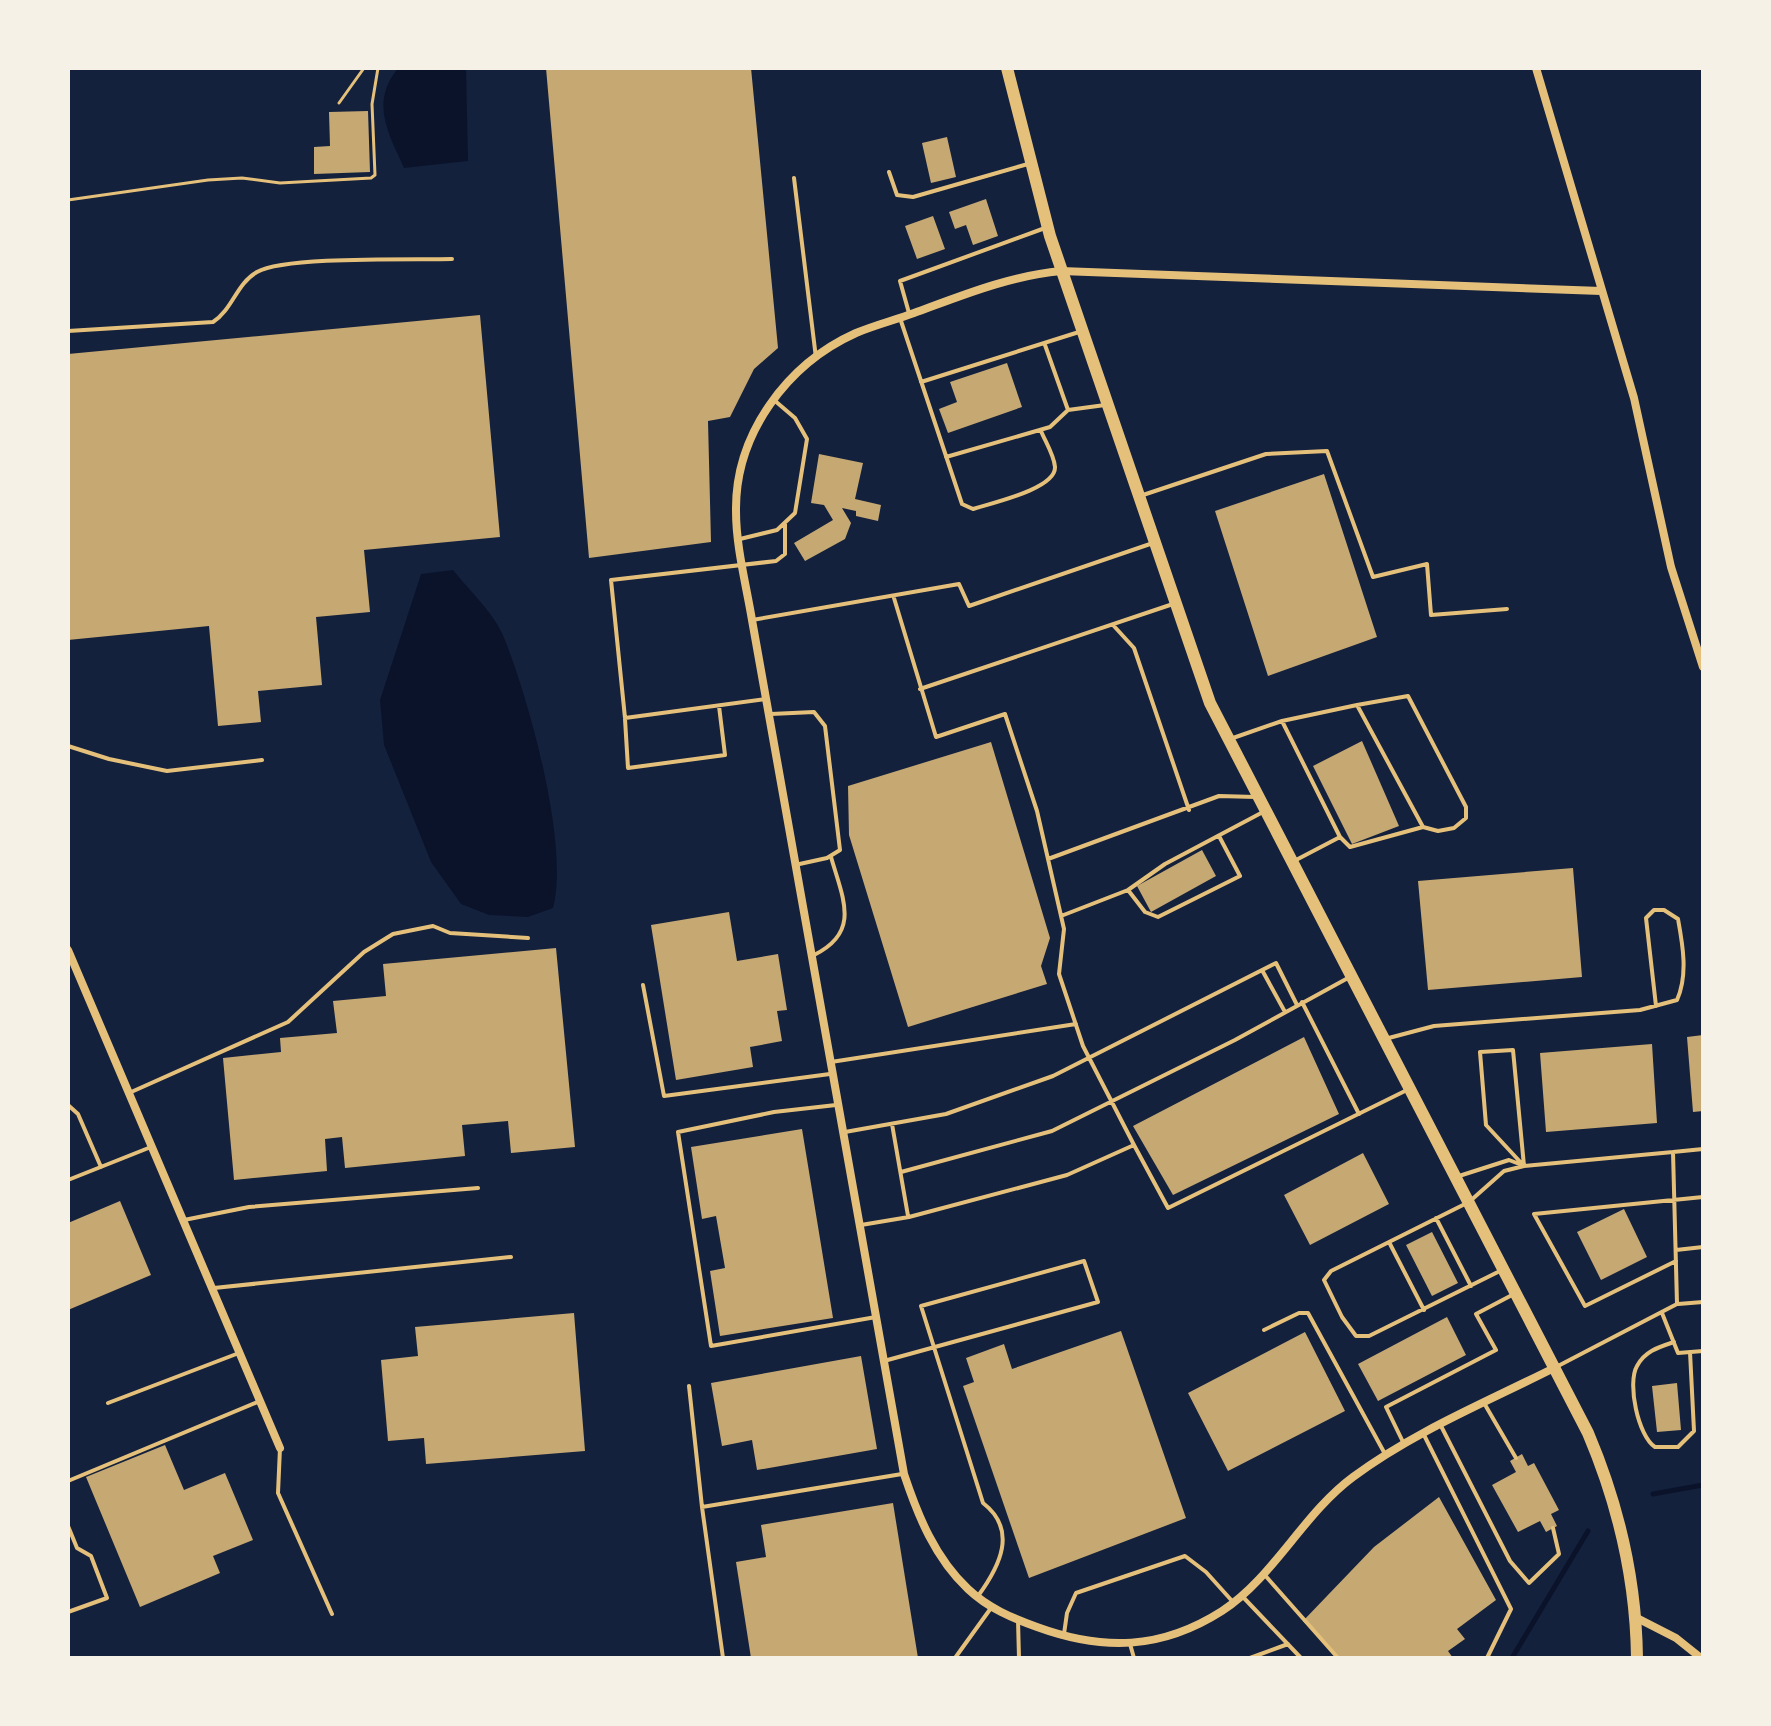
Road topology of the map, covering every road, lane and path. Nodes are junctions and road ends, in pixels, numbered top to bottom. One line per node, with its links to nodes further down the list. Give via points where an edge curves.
1 (364, 68): 5 (path)
2 (378, 68): 9 (path, via 371,178 208,180)
3 (1007, 68): 6 (main road)
4 (1536, 68): 13 (street)
5 (339, 103)
6 (1030, 164): 7 (lane, via 913,197 897,195); 10 (main road)
7 (889, 172)
8 (794, 178): 18 (lane)
9 (68, 200)
10 (1047, 227): 12 (main road); 14 (lane, via 900,281)
11 (452, 259): 15 (lane, via 286,264 256,273 240,287 227,313 213,322)
12 (1061, 271): 13 (street); 14 (street, via 1025,274); 16 (main road)
13 (1601, 291): 35 (street, via 1634,398 1671,567)
14 (905, 316): 18 (street, via 856,333); 19 (lane)
15 (68, 331)
16 (1081, 332): 17 (lane); 21 (main road)
17 (1045, 345): 19 (lane); 22 (lane)
18 (816, 359): 20 (street)
19 (921, 382): 24 (lane)
20 (772, 398): 26 (lane, via 795,418 807,439 795,513); 27 (street, via 743,464 736,508)
21 (1105, 405): 22 (lane); 25 (main road)
22 (1068, 410): 23 (lane)
23 (1041, 431): 24 (lane); 24 (lane, via 1055,464 1047,484 973,509 962,504)
24 (946, 457)
25 (1137, 497): 28 (main road); 32 (lane, via 1266,454 1327,451 1373,577 1427,564 1431,615)
26 (785, 524): 27 (lane); 29 (lane, via 788,545 782,559)
27 (738, 539): 29 (street)
28 (1153, 543): 30 (lane, via 969,606 959,584); 31 (main road)
29 (742, 565): 33 (street); 41 (lane, via 611,580)
30 (894, 598): 33 (lane); 36 (lane)
31 (1173, 604): 34 (lane); 43 (main road)
32 (1507, 609)
33 (752, 620): 37 (street)
34 (1113, 625): 36 (lane); 47 (lane, via 1134,648)
35 (1703, 667)
36 (920, 689): 53 (lane, via 936,737 1005,714)
37 (766, 699): 39 (lane); 40 (street)
38 (1357, 705): 42 (lane); 49 (lane); 49 (lane, via 1408,696 1466,807 1466,818 1454,828)
39 (719, 706): 41 (lane); 41 (lane, via 725,755 628,768)
40 (769, 714): 52 (lane, via 814,712 825,726 840,831 840,850); 55 (street)
41 (625, 718)
42 (1282, 721): 43 (lane); 51 (lane)
43 (1227, 740): 46 (main road)
44 (68, 746): 45 (lane, via 167,771)
45 (262, 760)
46 (1256, 797): 47 (lane, via 1219,796); 48 (main road)
47 (1189, 810): 53 (lane)
48 (1263, 812): 50 (lane); 54 (main road)
49 (1423, 827): 51 (lane, via 1359,847 1350,847)
50 (1219, 836): 56 (lane); 56 (lane, via 1240,876 1158,917 1145,912)
51 (1340, 837): 54 (lane)
52 (831, 856): 55 (lane); 60 (lane, via 844,928 833,946)
53 (1048, 859): 57 (lane)
54 (1290, 863): 62 (main road)
55 (795, 865): 60 (street)
56 (1128, 890): 57 (lane)
57 (1061, 916): 67 (lane, via 1059,974)
58 (528, 938): 73 (lane, via 450,933 433,926 393,934 364,952 288,1022)
59 (68, 950): 73 (street)
60 (812, 957): 70 (street)
61 (1262, 970): 64 (lane, via 1276,963); 66 (lane); 69 (lane)
62 (1350, 977): 64 (lane); 68 (main road)
63 (643, 985): 71 (lane, via 664,1096)
64 (1300, 1004): 66 (lane); 77 (lane)
65 (1656, 1006): 65 (lane, via 1677,1000 1684,985 1678,919 1664,910 1654,910 1646,918); 68 (lane, via 1434,1026)
66 (1285, 1012): 74 (lane)
67 (1076, 1024): 69 (lane); 70 (lane)
68 (1383, 1040): 72 (main road)
69 (1091, 1060): 74 (lane); 78 (lane, via 946,1114)
70 (831, 1062): 71 (street)
71 (833, 1074): 76 (street)
72 (1409, 1089): 77 (lane); 87 (main road)
73 (127, 1093): 81 (street)
74 (1112, 1102): 80 (lane); 86 (lane, via 1052,1131)
75 (68, 1105): 85 (lane, via 78,1114)
76 (838, 1105): 79 (street); 110 (lane, via 678,1132 711,1346)
77 (1360, 1115): 80 (lane, via 1168,1208)
78 (892, 1124): 79 (lane); 86 (lane)
79 (843, 1133): 96 (street)
80 (1134, 1145): 93 (lane, via 1067,1175)
81 (151, 1147): 85 (lane); 95 (street)
82 (1703, 1149): 83 (lane)
83 (1673, 1152): 84 (lane); 91 (lane)
84 (1524, 1166): 84 (lane, via 1513,1050 1480,1052 1486,1125); 87 (lane, via 1509,1160 1460,1177); 92 (lane, via 1504,1171)
85 (101, 1167): 88 (lane)
86 (901, 1172): 93 (lane)
87 (1454, 1174): 92 (main road)
88 (68, 1180)
89 (478, 1188): 95 (lane, via 249,1207)
90 (1703, 1197): 91 (lane)
91 (1674, 1200): 99 (lane); 101 (lane, via 1534,1214 1585,1306)
92 (1469, 1202): 94 (lane); 102 (main road)
93 (909, 1217): 96 (lane)
94 (1436, 1218): 97 (lane); 103 (lane)
95 (182, 1220): 104 (street)
96 (860, 1225): 110 (street)
97 (1389, 1242): 108 (lane); 108 (lane, via 1331,1271 1324,1280 1328,1293 1356,1336 1369,1336)
98 (1703, 1247): 99 (lane)
99 (1676, 1250): 101 (lane)
100 (511, 1257): 104 (lane)
101 (1676, 1261): 107 (lane)
102 (1504, 1269): 103 (lane); 105 (main road)
103 (1471, 1286): 108 (lane)
104 (211, 1289): 116 (street)
105 (1516, 1293): 118 (main road); 125 (lane, via 1476,1314 1496,1350 1386,1407)
106 (1703, 1302): 107 (lane)
107 (1677, 1304): 109 (lane)
108 (1424, 1310)
109 (1662, 1313): 112 (lane); 118 (lane)
110 (876, 1317): 117 (street)
111 (1264, 1330): 127 (lane, via 1308,1313)
112 (1674, 1342): 115 (lane, via 1678,1353); 115 (lane, via 1651,1350 1633,1377 1641,1432 1655,1447 1678,1447 1694,1431)
113 (931, 1348): 113 (lane, via 1098,1302 1084,1261 921,1306); 117 (lane); 135 (lane, via 983,1503 997,1516 1004,1533 1000,1559)
114 (1703, 1351): 115 (lane)
115 (1690, 1352)
116 (239, 1353): 120 (street); 121 (lane)
117 (884, 1361): 129 (street)
118 (1556, 1367): 122 (street); 141 (main road, via 1616,1504)
119 (689, 1386): 131 (lane)
120 (260, 1401): 126 (street); 130 (lane)
121 (108, 1403)
122 (1484, 1403): 123 (street); 128 (lane)
123 (1440, 1424): 124 (street); 133 (lane, via 1510,1561 1529,1583 1559,1554)
124 (1423, 1433): 125 (street); 153 (lane, via 1511,1609)
125 (1404, 1443): 127 (street)
126 (280, 1448): 140 (lane, via 278,1493)
127 (1385, 1454): 134 (street, via 1349,1480)
128 (1516, 1458)
129 (904, 1474): 131 (lane); 135 (street, via 930,1539)
130 (68, 1481)
131 (702, 1507): 146 (lane)
132 (68, 1526): 139 (lane, via 77,1548 91,1556 107,1598)
133 (1553, 1528)
134 (1263, 1573): 136 (street); 152 (lane)
135 (978, 1596): 138 (street)
136 (1241, 1596): 137 (street); 145 (lane)
137 (1233, 1602): 143 (lane, via 1185,1556 1076,1593); 144 (street, via 1170,1637)
138 (991, 1607): 142 (street); 147 (lane)
139 (68, 1612)
140 (332, 1614)
141 (1635, 1617): 154 (main road); 155 (street)
142 (1018, 1620): 143 (street); 148 (lane)
143 (1064, 1635): 144 (street)
144 (1130, 1644): 149 (lane)
145 (1288, 1644): 150 (lane); 151 (lane)
146 (723, 1658)
147 (955, 1658)
148 (1019, 1658)
149 (1134, 1658)
150 (1250, 1658)
151 (1301, 1658)
152 (1338, 1658)
153 (1487, 1658)
154 (1637, 1658)
155 (1701, 1658)

